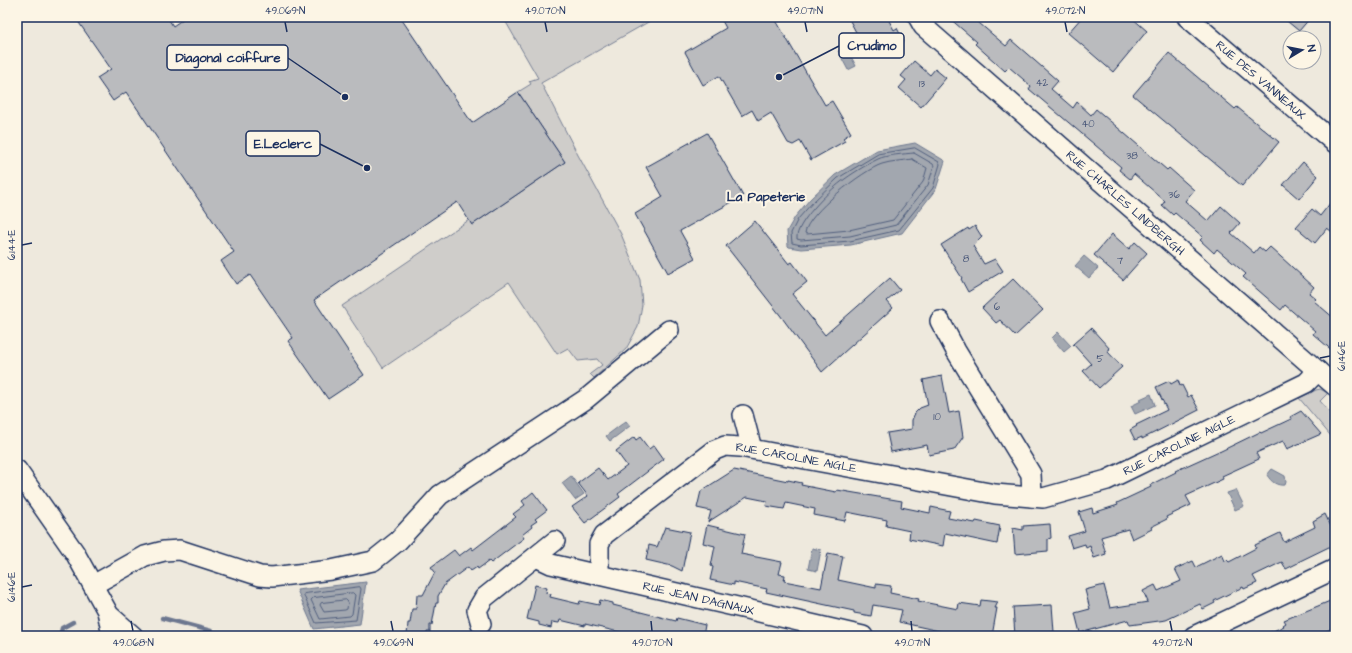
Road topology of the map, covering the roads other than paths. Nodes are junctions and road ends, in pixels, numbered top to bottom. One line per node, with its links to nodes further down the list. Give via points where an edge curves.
1 (918, 17): 6 (street, RUE CHARLES LINDBERGH, via 923,26)
2 (1187, 17): 3 (street, RUE DES VANNEAUX)
3 (1335, 143)
4 (940, 321): 11 (street, via 956,352 1031,474)
5 (669, 330): 16 (street, via 586,399 440,495 398,541 373,561 331,570 272,577 260,576 180,550 164,551 145,556)
6 (1318, 371): 7 (street, RUE CHARLES LINDBERGH); 11 (street, RUE CAROLINE AIGLE, via 1306,383 1107,480 1043,498)
7 (1335, 386)
8 (743, 415): 9 (street)
9 (752, 449): 11 (street, RUE CAROLINE AIGLE, via 995,494); 15 (street, RUE CAROLINE AIGLE, via 725,446 715,450 604,535 599,544)
10 (17, 470): 16 (street, via 75,553)
11 (1032, 497)
12 (555, 541): 13 (street)
13 (536, 557): 15 (street, RUE JEAN DAGNAUX, via 551,564); 18 (street, via 484,598 477,610)
14 (1335, 569): 22 (street)
15 (599, 575): 21 (street, RUE JEAN DAGNAUX)
16 (93, 585): 17 (street)
17 (108, 614): 19 (street); 20 (street)
18 (481, 624)
19 (112, 636)
20 (133, 636)
21 (863, 636)
22 (1194, 636)

